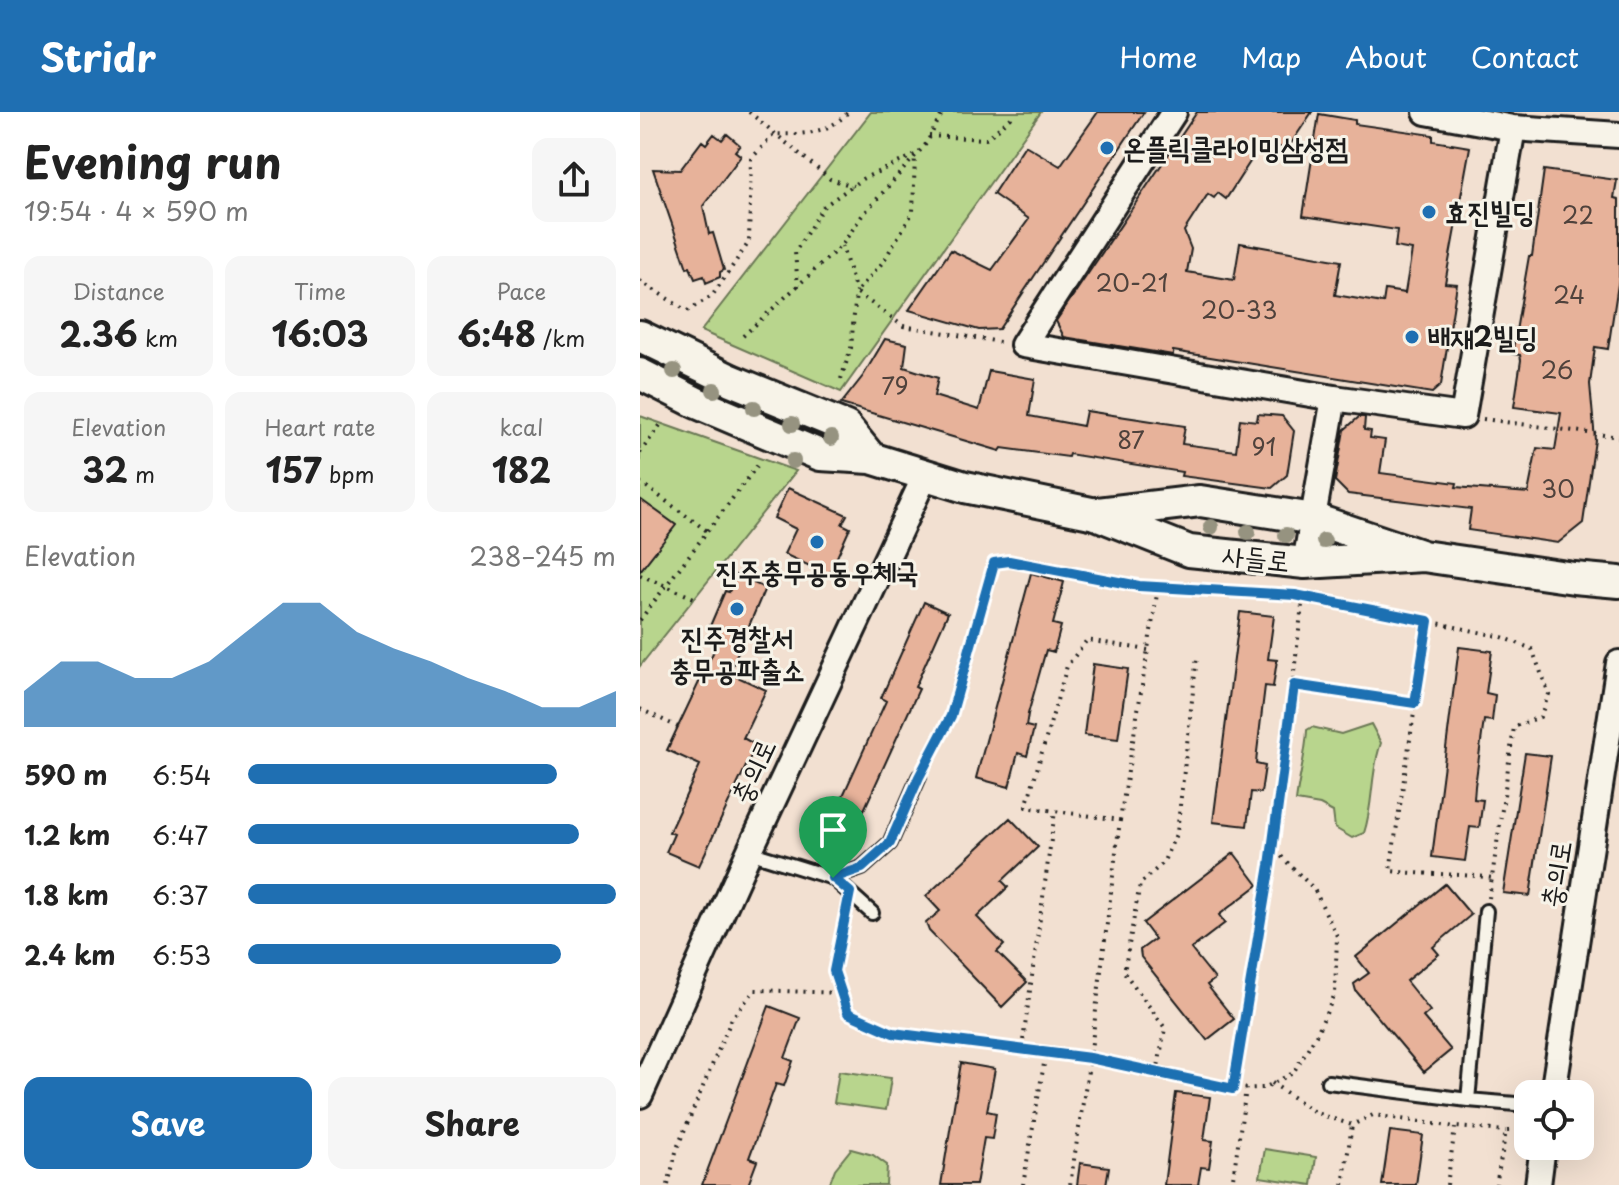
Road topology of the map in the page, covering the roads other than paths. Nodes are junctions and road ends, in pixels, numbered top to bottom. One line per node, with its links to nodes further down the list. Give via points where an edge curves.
1 (1174, 112): 7 (street, via 1023,345)
2 (1426, 112): 3 (street)
3 (1513, 128): 4 (street); 7 (street, via 1463,416)
4 (1619, 135)
5 (640, 336): 8 (street, via 846,427)
6 (640, 374): 8 (street, 사들로, via 820,455)
7 (1334, 398): 11 (street)
8 (871, 458): 9 (street, 사들로)
9 (926, 474): 10 (street, 사들로); 17 (street, 충의로)
10 (1096, 514): 11 (street, 사들로, via 1200,501); 13 (street, 사들로, via 1189,551)
11 (1314, 519): 12 (street, 사들로); 13 (street)
12 (1423, 556): 13 (street, 사들로); 14 (street, 사들로)
13 (1305, 563)
14 (1619, 582)
15 (1619, 663): 21 (street, 충의로)
16 (919, 777): 18 (lane, via 890,843 862,868)
17 (749, 852): 18 (lane); 23 (street, 충의로)
18 (833, 878): 20 (lane)
19 (1486, 911): 24 (lane)
20 (872, 913)
21 (1555, 1080)
22 (1328, 1082): 24 (lane)
23 (640, 1095)
24 (1468, 1100): 25 (lane)
25 (1514, 1104)
26 (1541, 1160): 27 (street)
27 (1538, 1185)

